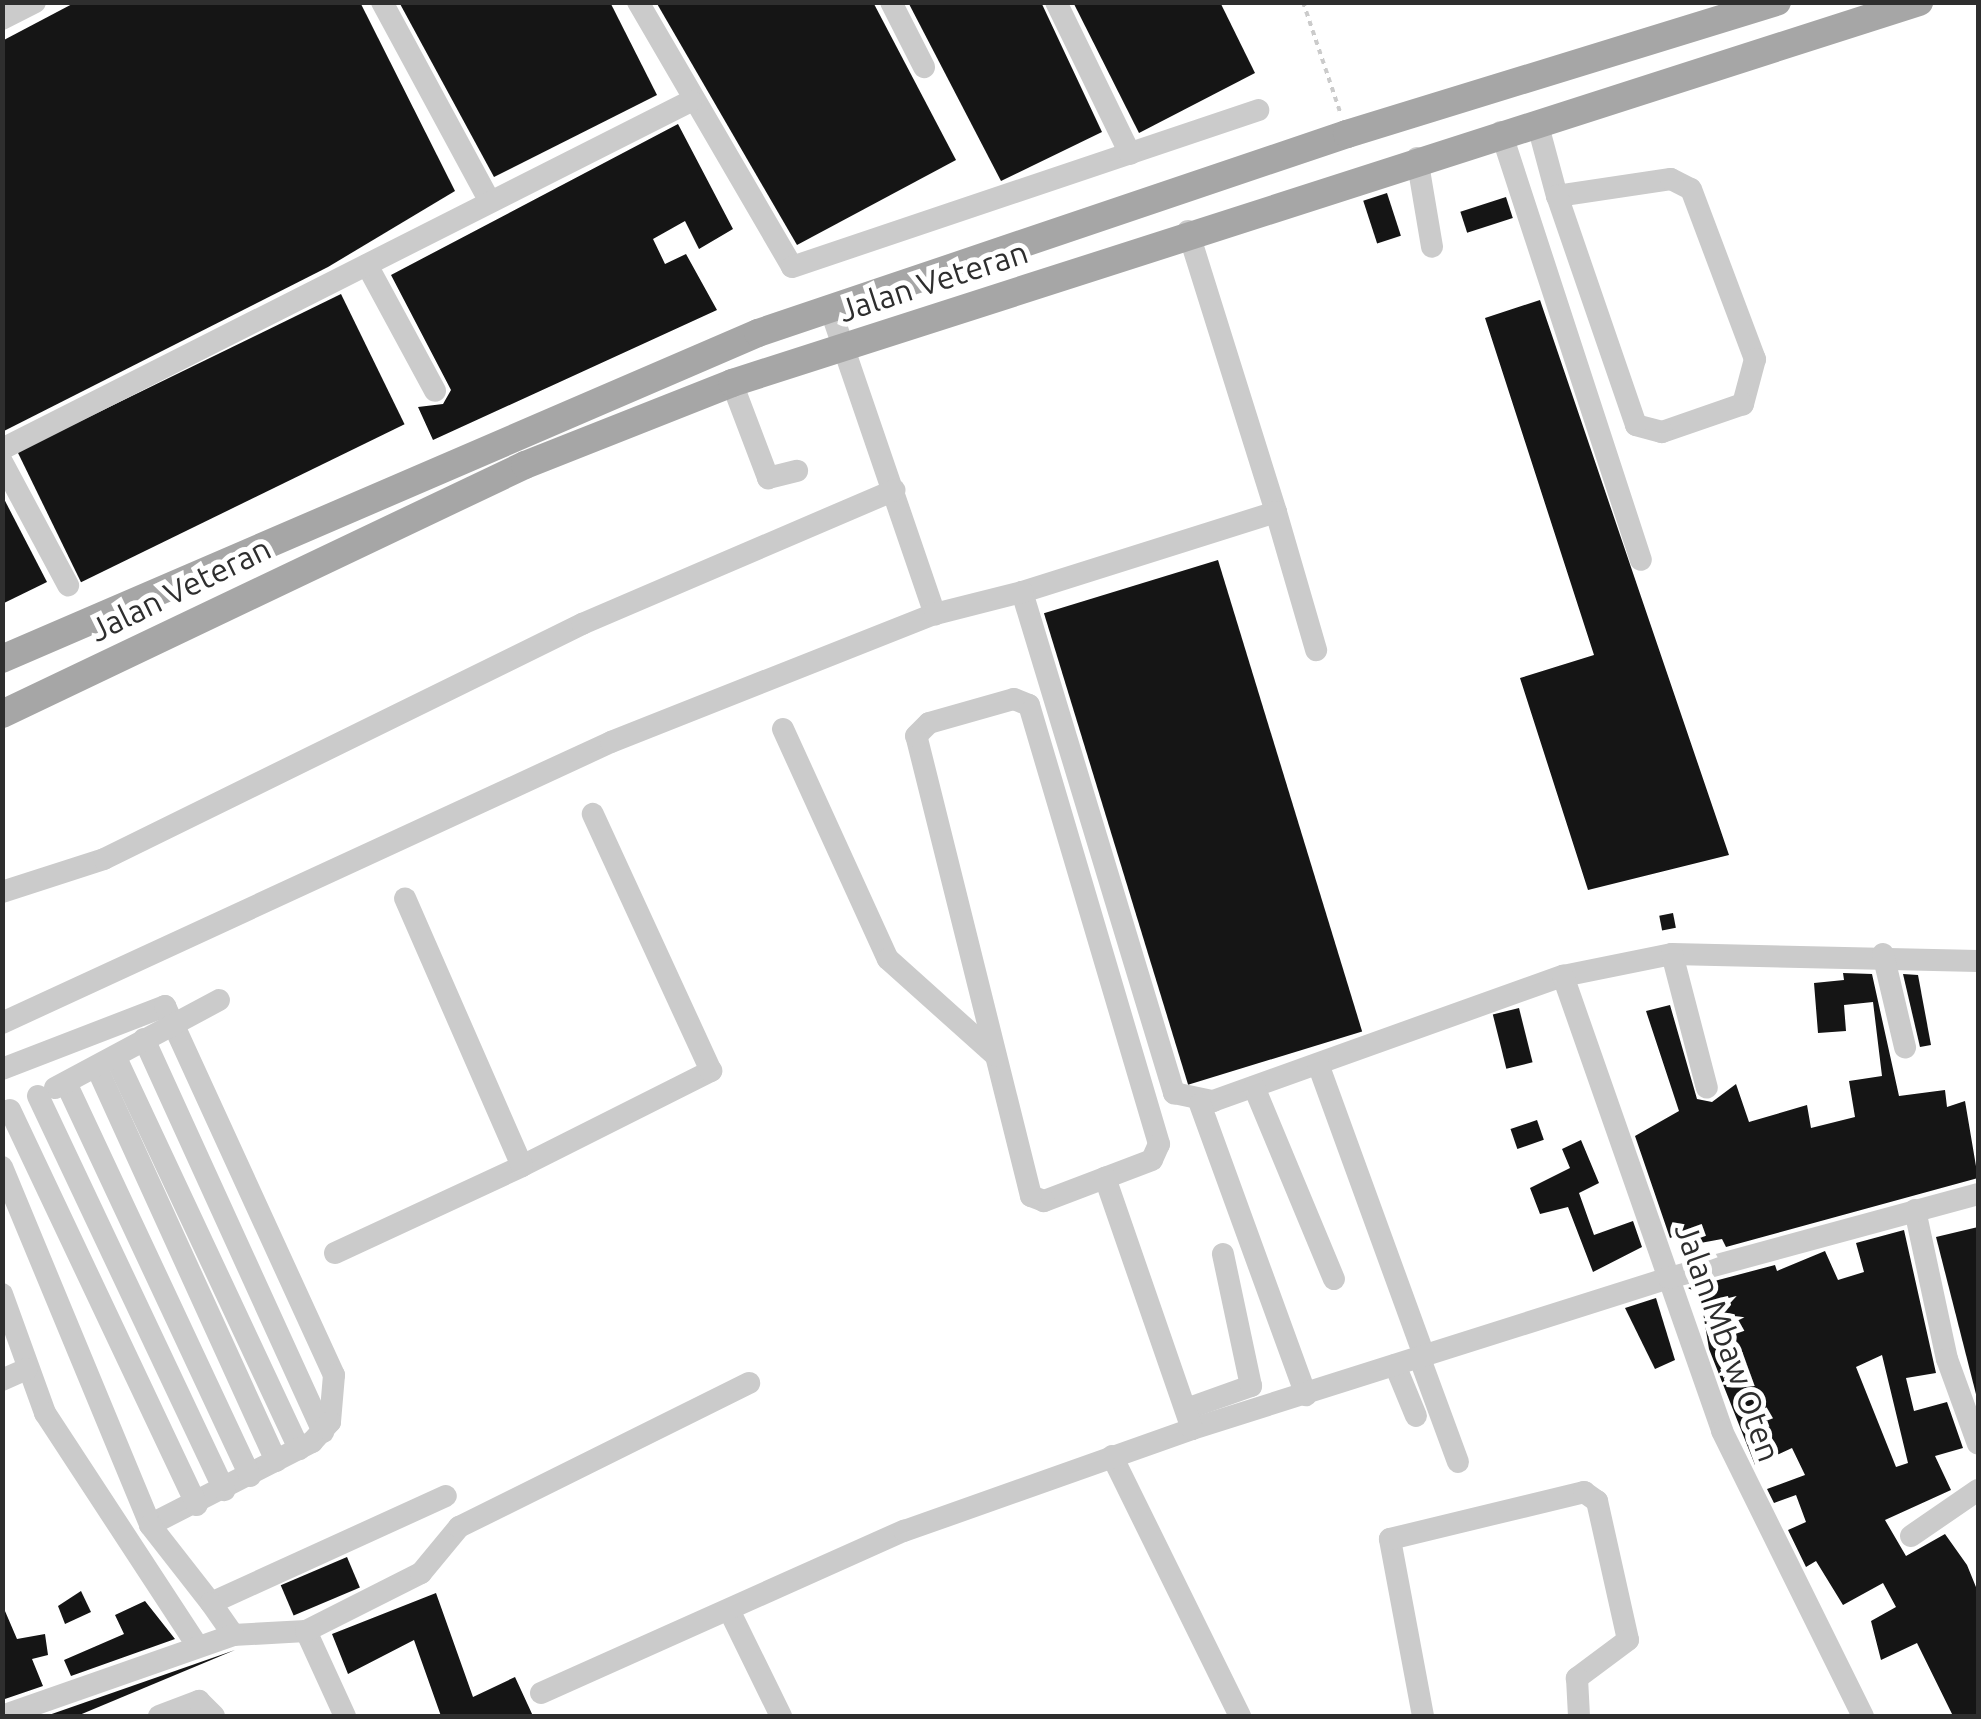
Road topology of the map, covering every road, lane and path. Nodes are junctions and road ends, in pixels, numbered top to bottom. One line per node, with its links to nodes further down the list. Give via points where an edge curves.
1 (35, 2): 9 (street)
2 (382, 2): 21 (street)
3 (638, 2): 13 (street)
4 (891, 2): 12 (street)
5 (1056, 2): 18 (street)
6 (1303, 2): 17 (path)
7 (1777, 2): 10 (main road, Jalan Veteran)
8 (1920, 2): 11 (main road, Jalan Veteran)
9 (2, 19)
10 (1704, 24): 11 (main road); 17 (main road, Jalan Veteran)
11 (1719, 64): 15 (main road, Jalan Veteran)
12 (924, 67)
13 (691, 100): 18 (street, via 792,268); 21 (street)
14 (1258, 110): 18 (street)
15 (1537, 122): 16 (main road, Jalan Veteran); 20 (street)
16 (1501, 132): 19 (main road, Jalan Veteran); 34 (street)
17 (1348, 134): 25 (main road, Jalan Veteran)
18 (1130, 154)
19 (1417, 158): 22 (main road, Jalan Veteran); 23 (street)
20 (1557, 196): 20 (street, via 1636,425 1662,432 1743,404 1755,359 1691,189 1671,178)
21 (490, 202): 24 (street)
22 (1188, 231): 26 (main road, Jalan Veteran); 33 (street)
23 (1432, 248)
24 (367, 265): 28 (street); 29 (street)
25 (830, 308): 26 (street); 39 (main road, Jalan Veteran, via 512,432)
26 (846, 347): 27 (main road, Jalan Veteran); 32 (street)
27 (732, 382): 31 (street, via 768,478); 40 (main road, Jalan Veteran, via 525,466)
28 (435, 392)
29 (2, 450)
30 (2, 462): 35 (street)
31 (797, 471)
32 (894, 490): 37 (street); 43 (street, via 582,624 104,859)
33 (1276, 512): 36 (street); 38 (street)
34 (1641, 560)
35 (68, 586)
36 (1022, 592): 37 (street); 63 (street, via 1168,1084)
37 (935, 614): 51 (street, via 611,742)
38 (1316, 650)
39 (2, 659)
40 (2, 714)
41 (784, 729): 54 (street, via 888,960)
42 (593, 814): 64 (street, via 712,1071)
43 (2, 892)
44 (405, 898): 64 (street)
45 (1672, 954): 46 (street); 48 (street); 60 (street)
46 (1884, 961): 47 (street); 53 (street)
47 (1978, 961)
48 (1563, 976): 57 (street); 71 (street, Jalan Mbaw Oten)
49 (219, 1000): 50 (street)
50 (174, 1022): 52 (street); 56 (street, via 156,1004); 82 (street, via 334,1375)
51 (2, 1023)
52 (144, 1039): 55 (street); 82 (street)
53 (1905, 1047)
54 (995, 1055): 66 (street, via 1031,1196 1044,1201); 66 (street, via 916,736 930,723 1021,698 1159,1144 1152,1160)
55 (106, 1063): 58 (street); 84 (street); 86 (street)
56 (2, 1068)
57 (1321, 1074): 59 (street); 74 (street)
58 (66, 1083): 61 (street); 88 (street)
59 (1254, 1088): 63 (street); 72 (street)
60 (1708, 1088)
61 (38, 1096): 62 (street); 89 (street)
62 (6, 1112): 92 (street)
63 (1203, 1113): 79 (street)
64 (522, 1166): 69 (street)
65 (2, 1167): 93 (street)
66 (1104, 1178): 81 (street)
67 (1978, 1194): 68 (street)
68 (1915, 1210): 71 (street); 83 (street, via 1948,1360)
69 (335, 1253)
70 (1223, 1254): 81 (street, via 1251,1386)
71 (1669, 1278): 74 (street); 109 (street, Jalan Mbaw Oten, via 1746,1486)
72 (1334, 1279)
73 (2, 1294): 76 (street)
74 (1422, 1356): 75 (street); 87 (street)
75 (1395, 1365): 79 (street); 80 (street)
76 (27, 1369): 77 (street); 99 (street, via 46,1413)
77 (2, 1380)
78 (749, 1383): 97 (street, via 460,1527 421,1573)
79 (1306, 1395): 81 (street)
80 (1416, 1416)
81 (1190, 1419): 85 (street)
82 (323, 1432): 84 (street)
83 (1978, 1444)
84 (299, 1449): 86 (street)
85 (1112, 1456): 96 (street, via 904,1531); 106 (street)
86 (276, 1461): 88 (street)
87 (1458, 1462)
88 (250, 1476): 89 (street)
89 (224, 1490): 92 (street)
90 (1978, 1490): 94 (street)
91 (446, 1496): 95 (street)
92 (197, 1504): 93 (street)
93 (150, 1525): 95 (street)
94 (1912, 1536)
95 (212, 1603): 98 (street)
96 (730, 1612): 100 (street); 105 (street)
97 (306, 1631): 98 (street); 104 (street)
98 (232, 1635): 99 (street)
99 (197, 1645): 101 (street)
100 (540, 1693)
101 (2, 1716)
102 (159, 1716): 103 (street, via 199,1701)
103 (214, 1716)
104 (345, 1716)
105 (781, 1716)
106 (1240, 1716)
107 (1422, 1716): 108 (street, via 1390,1539 1584,1492 1597,1500 1628,1640 1576,1678)
108 (1579, 1716)
109 (1864, 1716)

